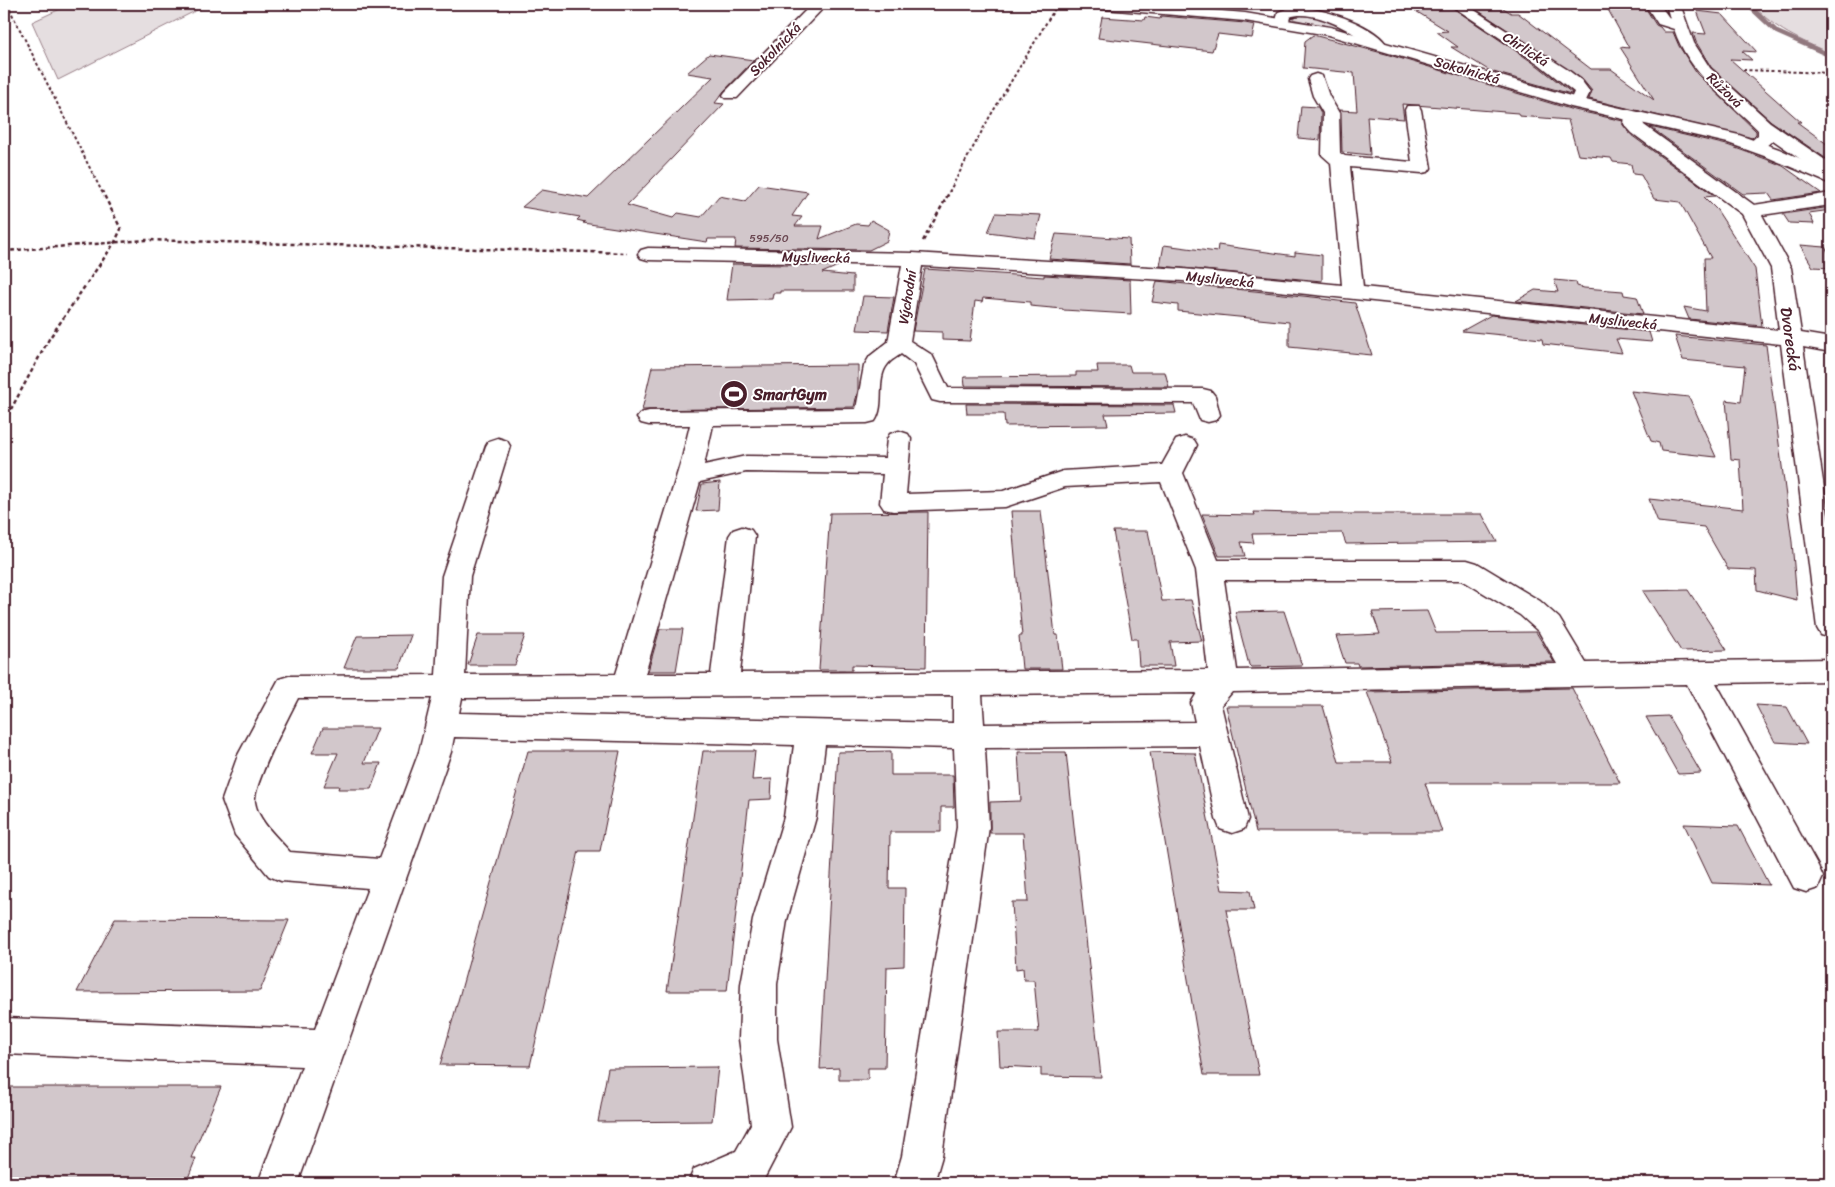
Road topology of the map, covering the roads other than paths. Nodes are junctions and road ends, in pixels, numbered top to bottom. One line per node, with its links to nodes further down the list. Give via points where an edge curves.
1 (820, 4): 8 (street, Sokolnická)
2 (1093, 4): 9 (street, Sokolnická, via 1283,22 1330,31)
3 (1456, 4): 9 (street, Chrlická, via 1578,86 1582,92)
4 (1652, 4): 6 (street, via 1661,20)
5 (1673, 4): 6 (street, Růžová)
6 (1680, 26): 12 (street, Růžová, via 1689,48 1708,76)
7 (1316, 79): 14 (street, via 1331,113 1331,155)
8 (731, 95)
9 (1577, 103): 11 (street, Sokolnická)
10 (1412, 110): 14 (street, via 1422,168)
11 (1634, 116): 13 (street, Sokolnická); 18 (street, Dvorecká, via 1632,124 1638,129)
12 (1764, 126): 13 (street, via 1767,137); 15 (street, Růžová)
13 (1755, 146): 16 (street, Sokolnická)
14 (1340, 161): 21 (street)
15 (1831, 172)
16 (1831, 178)
17 (1831, 199): 18 (street)
18 (1750, 211): 22 (street, Dvorecká, via 1781,268)
19 (648, 254): 20 (street, Myslivecká)
20 (913, 259): 21 (street, Myslivecká, via 1183,275); 23 (street, Východní)
21 (1353, 293): 22 (street, Myslivecká)
22 (1790, 338): 24 (street, Myslivecká); 36 (street, Dvorecká)
23 (900, 339): 25 (street, via 924,360 940,395 1202,396); 27 (street, via 896,348 878,361 867,416)
24 (1831, 345)
25 (1208, 415)
26 (649, 418): 27 (street)
27 (703, 418): 33 (street)
28 (898, 439): 31 (street)
29 (1186, 445): 32 (street)
30 (498, 446): 44 (street, via 456,576)
31 (896, 466): 32 (street, via 893,503 1005,499 1063,479); 33 (street, via 746,464)
32 (1171, 473): 35 (street)
33 (688, 476): 42 (street)
34 (742, 536): 43 (street)
35 (1209, 570): 38 (street, via 1467,570 1530,608 1549,625); 40 (street)
36 (1831, 628)
37 (1831, 670): 39 (street)
38 (1577, 674): 39 (street); 40 (street)
39 (1696, 674): 51 (street)
40 (1224, 681): 41 (street); 47 (street, via 1206,703)
41 (967, 684): 43 (street); 48 (street)
42 (627, 685): 43 (street); 44 (street)
43 (724, 685)
44 (450, 686): 45 (street); 50 (street, via 290,687 254,755 238,800 247,825 281,866)
45 (441, 725): 46 (street); 50 (street, via 435,752)
46 (811, 732): 48 (street); 55 (street, via 800,817 770,920 759,984 758,1040 771,1127 750,1165)
47 (1212, 734): 48 (street); 49 (street)
48 (969, 736): 56 (street, via 973,827 922,1156)
49 (1232, 820)
50 (391, 875): 53 (street)
51 (1806, 877)
52 (4, 1036): 53 (street)
53 (328, 1048): 54 (street)
54 (278, 1183)
55 (708, 1183)
56 (914, 1183)

